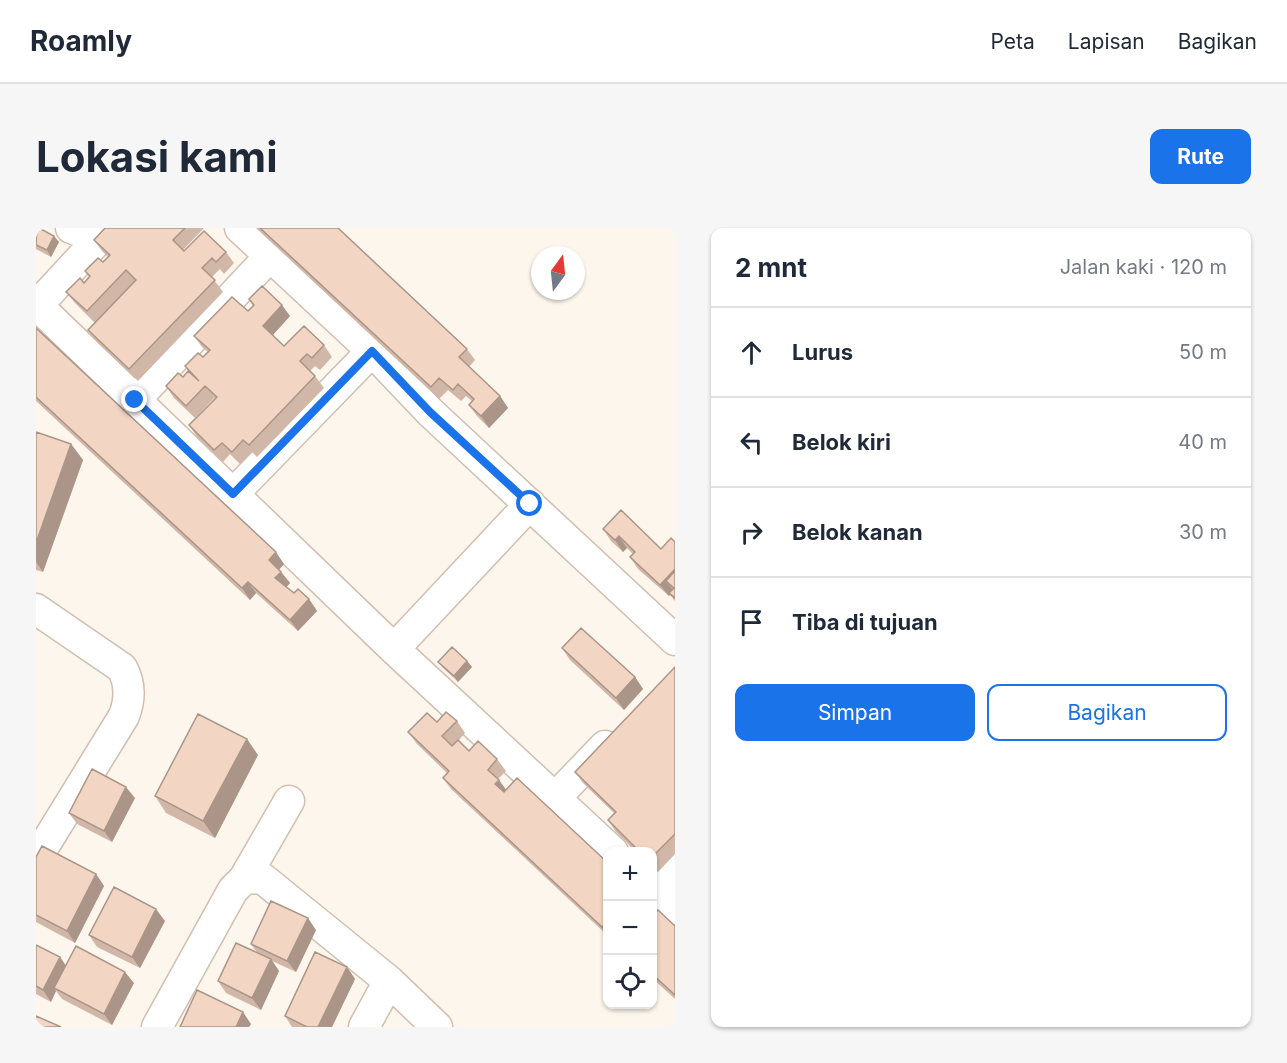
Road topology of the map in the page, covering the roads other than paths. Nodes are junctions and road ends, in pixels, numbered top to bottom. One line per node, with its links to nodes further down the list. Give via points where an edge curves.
1 (70, 228): 3 (street)
2 (240, 228): 4 (street)
3 (104, 234): 6 (street, via 41,306)
4 (270, 256): 5 (street); 6 (street)
5 (372, 351): 7 (street); 8 (street, via 430,412)
6 (135, 400): 7 (street)
7 (233, 494): 11 (street)
8 (530, 504): 10 (street); 11 (street)
9 (36, 609): 16 (street, via 122,668 129,694 124,716)
10 (675, 640)
11 (394, 649): 13 (street)
12 (627, 723): 13 (street)
13 (555, 798): 15 (street)
14 (289, 801): 18 (street)
15 (608, 847)
16 (36, 859)
17 (675, 868): 19 (street)
18 (244, 879): 20 (street, via 262,879); 21 (street, via 232,890)
19 (661, 896)
20 (389, 981): 22 (street); 23 (street)
21 (157, 1027)
22 (364, 1027)
23 (437, 1027)

